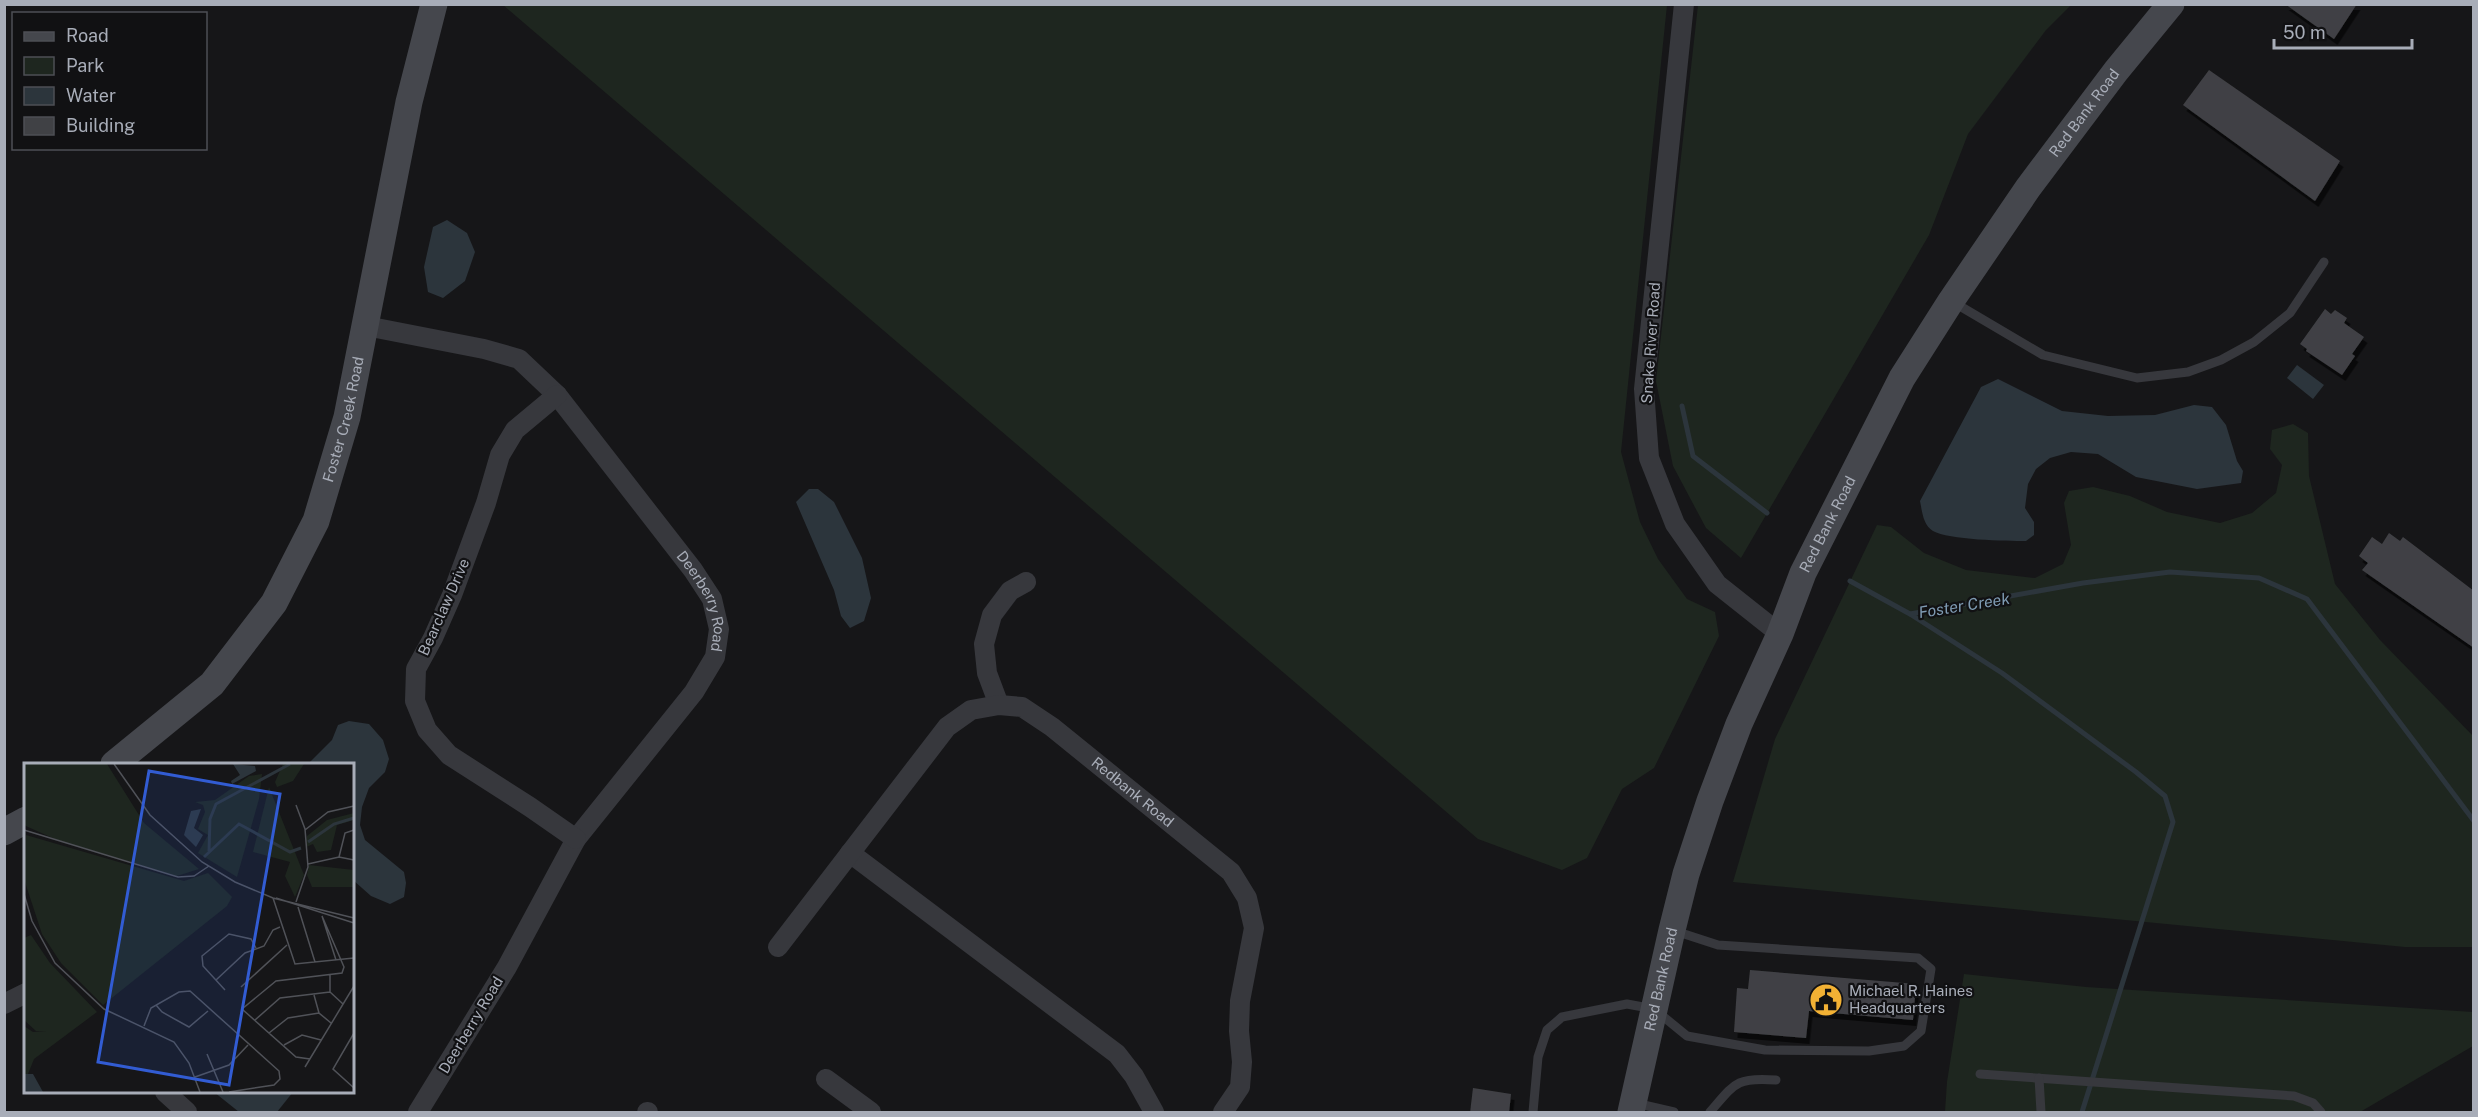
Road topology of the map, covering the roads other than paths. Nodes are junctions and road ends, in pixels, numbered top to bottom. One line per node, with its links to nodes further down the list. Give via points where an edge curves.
1 (434, 4): 6 (main road, Foster Creek Road, via 409,102)
2 (1684, 4): 9 (street, Snake River Road, via 1644,389 1649,459 1675,524 1717,584)
3 (2171, 4): 5 (main road, Red Bank Road, via 2028,188)
4 (2324, 262): 5 (lane, via 2290,313 2254,342 2188,372 2138,378 2043,355)
5 (1951, 301): 9 (main road, Red Bank Road, via 1902,378 1803,573)
6 (366, 326): 7 (street, Deerberry Road, via 519,359); 11 (main road, Foster Creek Road, via 347,417 316,521 274,603 212,684)
7 (557, 395): 12 (street, Deerberry Road, via 693,570 712,598 719,629 715,657 694,692); 12 (street, Bearclaw Drive, via 515,430 500,455 452,594 416,669 415,701 427,730 449,755)
8 (1026, 582): 10 (street, via 1010,591 992,615 984,644 987,673)
9 (1780, 634): 14 (main road, Red Bank Road, via 1739,724 1710,801)
10 (999, 705): 13 (street, Redbank Road, via 970,710 947,728); 29 (street, Redbank Road, via 1022,707 1052,727 1231,872 1247,898 1254,928 1240,1001 1240,1087)
11 (116, 763)
12 (576, 839): 26 (street, Deerberry Road, via 507,967)
13 (850, 853): 15 (street, Redbank Road); 28 (street, via 1117,1054)
14 (1672, 930): 18 (main road, Red Bank Road); 18 (lane, via 1718,945 1918,958 1931,969 1922,1031 1904,1046 1869,1051 1766,1050 1687,1036)
15 (778, 947)
16 (24, 994): 17 (street)
17 (4, 1004)
18 (1654, 1009): 24 (main road, Red Bank Road); 30 (lane, via 1627,1004 1562,1017 1546,1030 1538,1057)
19 (1980, 1074): 20 (lane)
20 (2040, 1078): 33 (lane); 34 (lane, via 2294,1096 2313,1103)
21 (826, 1079): 27 (street)
22 (1776, 1080): 32 (lane, via 1749,1078 1738,1083)
23 (166, 1093): 25 (street)
24 (1632, 1107): 31 (lane)
25 (187, 1113)
26 (418, 1113)
27 (871, 1113)
28 (1154, 1113)
29 (1224, 1113)
30 (1533, 1113)
31 (1674, 1113)
32 (1710, 1113)
33 (2041, 1113)
34 (2321, 1113)

